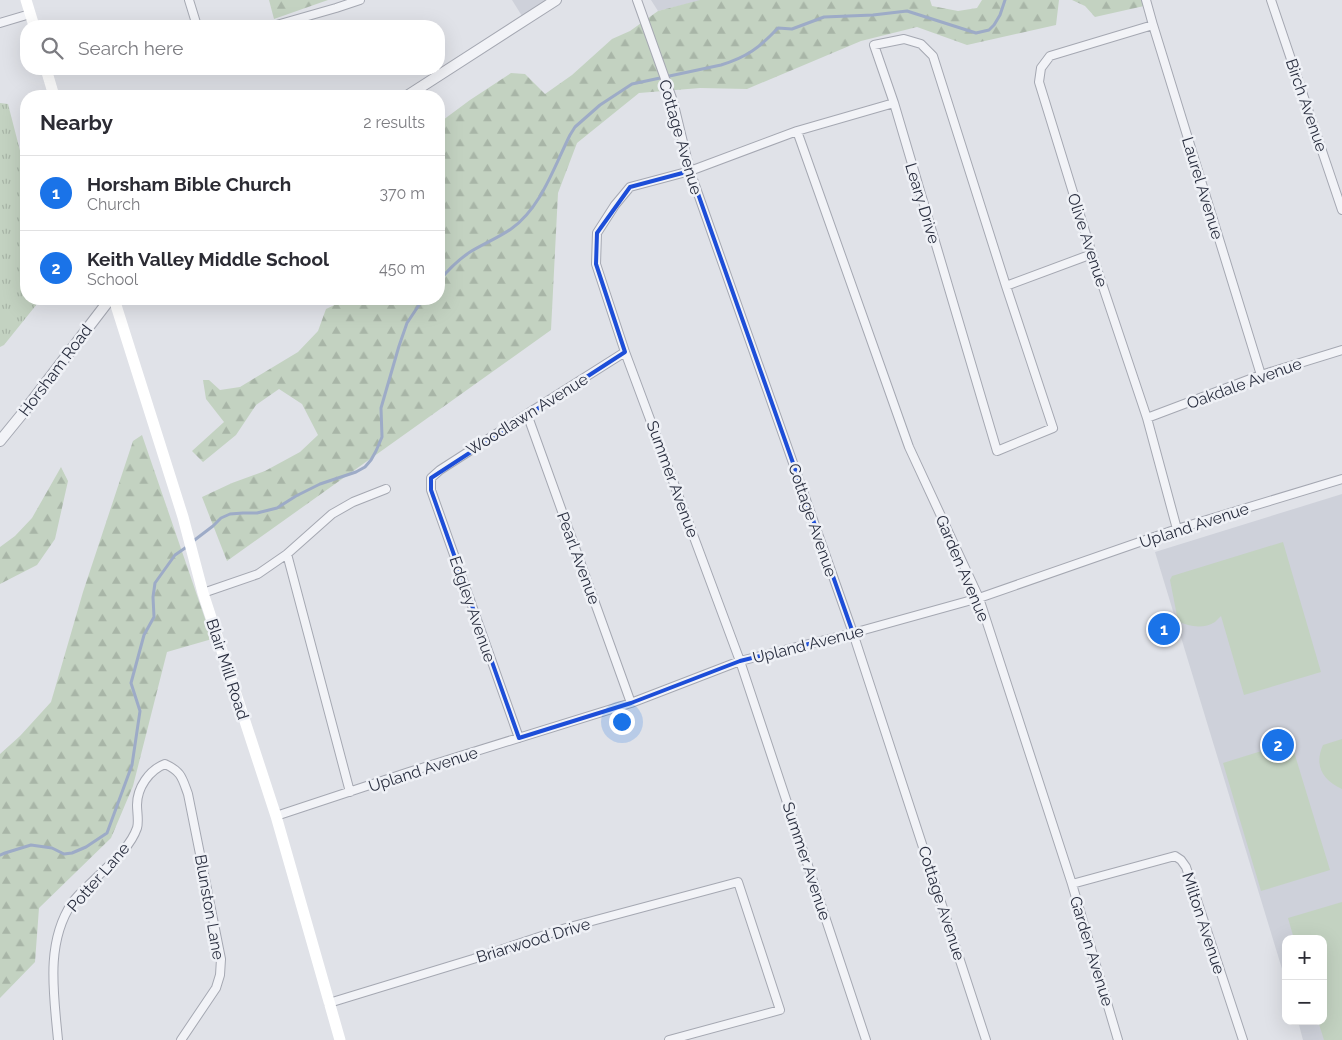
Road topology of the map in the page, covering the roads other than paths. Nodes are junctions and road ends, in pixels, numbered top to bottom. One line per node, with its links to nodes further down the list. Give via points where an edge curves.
1 (26, 0): 8 (main road)
2 (189, 0): 10 (street)
3 (360, 0): 11 (street)
4 (556, 0): 14 (street)
5 (637, 0): 21 (street, Cottage Avenue, via 673,101)
6 (1146, 0): 13 (street, Laurel Avenue)
7 (1271, 0): 22 (street, Birch Avenue)
8 (30, 14): 9 (main road); 12 (street)
9 (32, 20)
10 (195, 20)
11 (294, 20)
12 (0, 23)
13 (1153, 25): 24 (street, Olive Avenue, via 1050,56 1041,68 1039,82); 30 (street, Laurel Avenue)
14 (445, 72)
15 (48, 75): 17 (main road)
16 (440, 75): 18 (street)
17 (52, 90)
18 (416, 90)
19 (894, 103): 20 (street, Summer Avenue); 25 (street, Leary Drive, via 874,46 904,39 921,44 933,56); 25 (street, Leary Drive, via 997,452 1053,428)
20 (797, 131): 21 (street, Summer Avenue); 40 (street, Garden Avenue, via 909,447)
21 (690, 171): 29 (street, Summer Avenue, via 630,187 597,233 596,264); 41 (street, Cottage Avenue)
22 (1339, 191): 23 (street, Birch Avenue)
23 (1342, 210)
24 (1092, 254): 25 (street); 32 (street, Olive Avenue)
25 (1006, 286)
26 (105, 305): 33 (street, Horsham Road)
27 (116, 305): 39 (main road, Blair Mill Road)
28 (1342, 350): 30 (street, Oakdale Avenue)
29 (625, 352): 31 (street, Woodlawn Avenue); 42 (street, Summer Avenue)
30 (1261, 375): 32 (street, Oakdale Avenue)
31 (526, 414): 34 (street, Woodlawn Avenue); 43 (street, Pearl Avenue)
32 (1148, 418): 37 (street, Olive Avenue)
33 (0, 441)
34 (431, 478): 44 (street, Edgley Avenue, via 431,490)
35 (1342, 479): 37 (street, Upland Avenue)
36 (386, 489): 38 (street, via 332,514)
37 (1176, 529): 40 (street, Upland Avenue)
38 (287, 554): 39 (street, via 258,574); 45 (street)
39 (203, 593): 47 (main road, Blair Mill Road)
40 (979, 598): 41 (street, Upland Avenue); 48 (street, Garden Avenue)
41 (853, 634): 42 (street, Upland Avenue); 55 (street, Cottage Avenue)
42 (740, 661): 43 (street, Upland Avenue); 54 (street, Summer Avenue)
43 (631, 703): 44 (street, Upland Avenue)
44 (519, 738): 45 (street, Upland Avenue)
45 (350, 792): 47 (street, Upland Avenue)
46 (188, 794): 50 (street, Potter Lane, via 180,774 165,764 157,767 139,792 137,827 130,841 73,902 61,922 52,975); 51 (street, Blunston Lane, via 221,959 216,988)
47 (276, 816): 49 (main road, Blair Mill Road)
48 (1072, 884): 56 (street, Garden Avenue); 57 (street, Milton Avenue, via 1175,856 1181,860)
49 (329, 1003): 52 (main road, Blair Mill Road); 53 (street, Briarwood Drive, via 566,928 738,882 780,1010)
50 (58, 1040)
51 (181, 1040)
52 (340, 1040)
53 (669, 1040)
54 (866, 1040)
55 (986, 1040)
56 (1118, 1040)
57 (1242, 1040)

